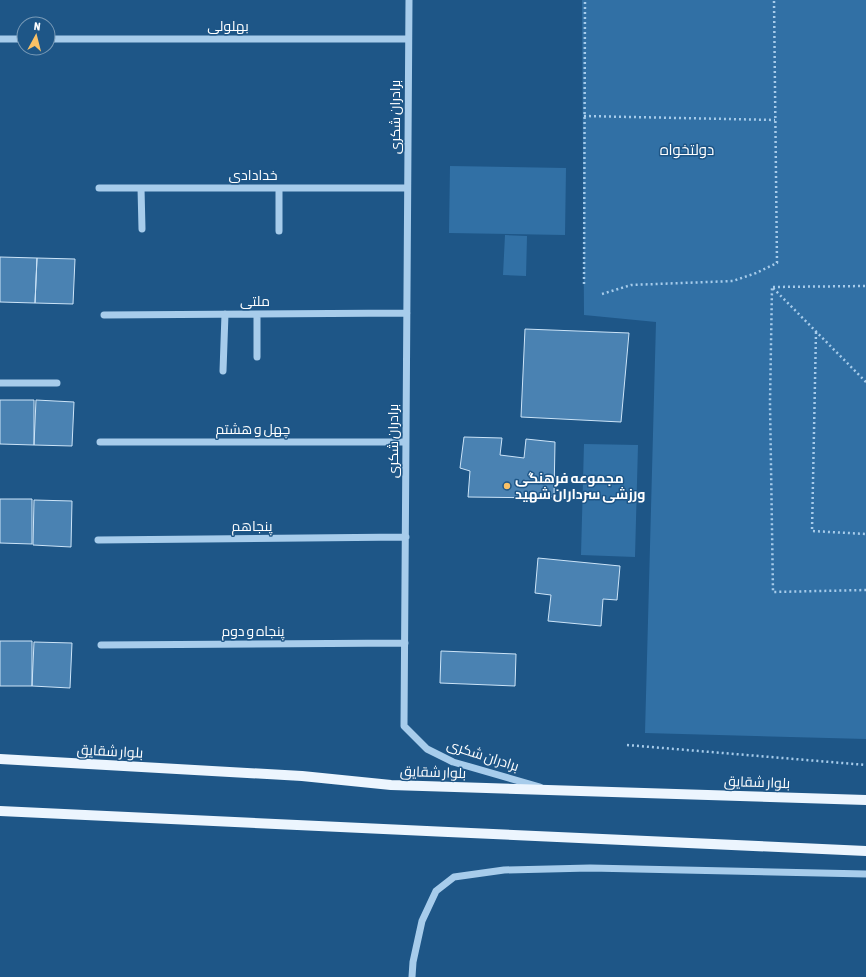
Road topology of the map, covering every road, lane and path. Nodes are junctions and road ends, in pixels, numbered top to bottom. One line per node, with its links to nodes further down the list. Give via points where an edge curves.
1 (409, 0): 7 (street, برادران شکری)
2 (585, 0): 8 (path)
3 (774, 0): 9 (path)
4 (0, 38): 5 (street)
5 (16, 38)
6 (56, 39): 7 (street, بهلولی)
7 (408, 39): 13 (street, برادران شکری)
8 (584, 116): 9 (path); 16 (path)
9 (775, 120): 19 (path, via 777,263 733,281 631,284)
10 (99, 188): 11 (street, خدادادی)
11 (141, 188): 12 (street, خدادادی); 14 (street)
12 (279, 188): 13 (street, خدادادی); 15 (street)
13 (408, 188): 20 (street, برادران شکری)
14 (142, 229)
15 (279, 232)
16 (584, 284)
17 (772, 286): 18 (path); 24 (path); 35 (path, via 770,402 773,592)
18 (866, 286)
19 (602, 294)
20 (407, 313): 22 (street, ملتی); 31 (street, برادران شکری)
21 (225, 314): 22 (street, ملتی); 23 (street, ملتی); 26 (street)
22 (257, 314): 25 (street)
23 (104, 315)
24 (816, 332): 27 (path); 32 (path, via 812,531)
25 (257, 358)
26 (223, 371)
27 (866, 382)
28 (0, 383): 29 (street)
29 (57, 383)
30 (100, 442): 31 (street, چهل و هشتم)
31 (406, 442): 33 (street, برادران شکری)
32 (866, 534)
33 (406, 537): 34 (street, پنجاهم); 36 (street, برادران شکری)
34 (98, 540)
35 (866, 590)
36 (405, 643): 37 (street, پنجاه و دوم); 41 (street, برادران شکری, via 404,726 427,749 453,762)
37 (101, 645)
38 (627, 745): 40 (path)
39 (0, 759): 41 (main road, بلوار شقایق, via 302,776 391,785)
40 (866, 765)
41 (545, 789): 42 (main road, بلوار شقایق)
42 (866, 800)
43 (0, 811): 44 (main road)
44 (866, 852)
45 (866, 874): 46 (street, via 590,868 504,870 454,877 436,891 422,921)
46 (412, 977)

